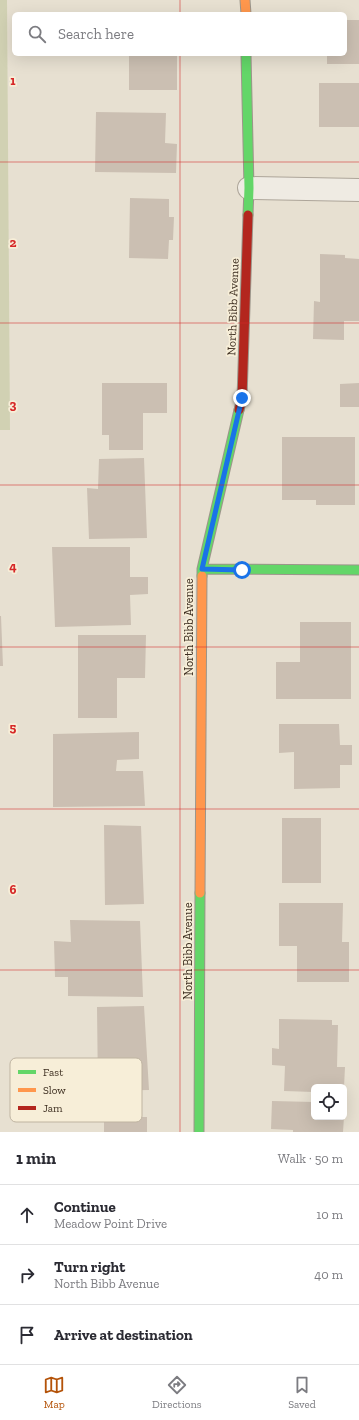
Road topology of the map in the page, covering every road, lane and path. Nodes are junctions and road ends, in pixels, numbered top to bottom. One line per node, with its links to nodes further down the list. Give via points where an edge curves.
1 (245, 0): 2 (main road)
2 (246, 12)
3 (246, 56): 4 (main road, North Bibb Avenue)
4 (249, 188): 5 (street); 6 (main road, North Bibb Avenue, via 242,398)
5 (359, 190)
6 (202, 569): 7 (main road); 8 (main road, North Bibb Avenue)
7 (359, 570)
8 (199, 1132)

